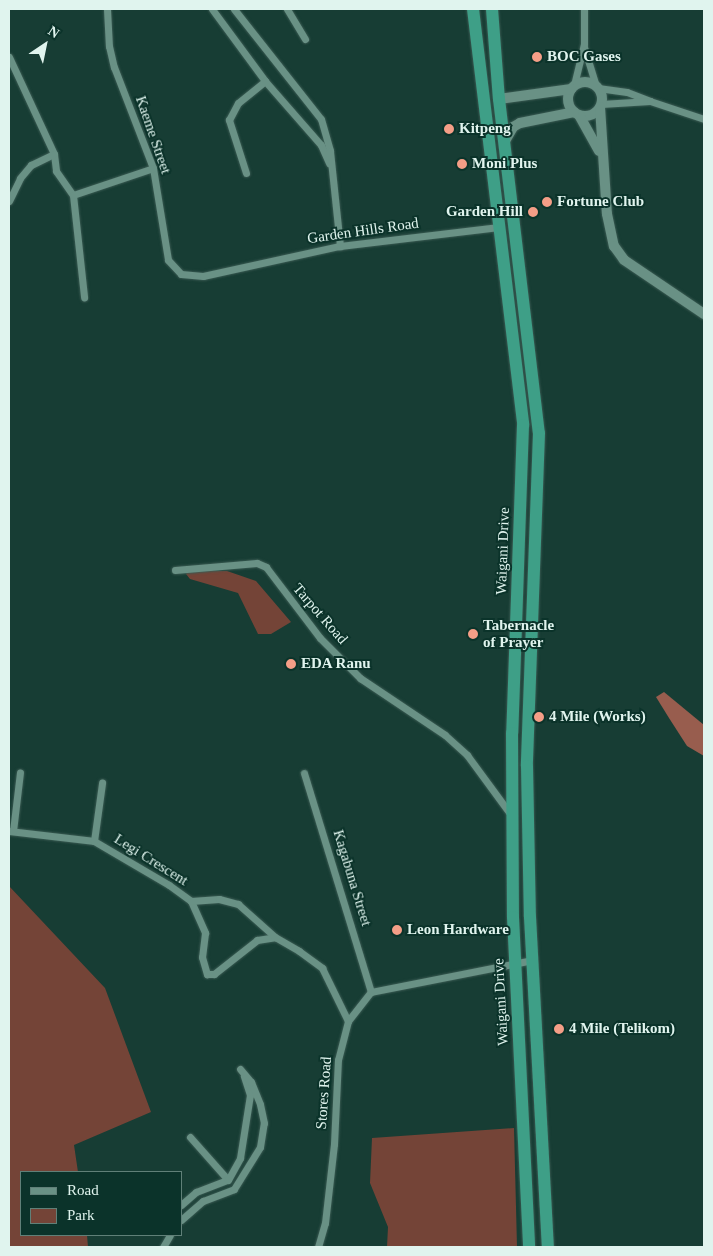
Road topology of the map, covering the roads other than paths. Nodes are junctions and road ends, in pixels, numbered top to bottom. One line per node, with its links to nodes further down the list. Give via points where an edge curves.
1 (107, 9): 23 (street, Kaeme Street, via 114,67)
2 (212, 9): 11 (street)
3 (234, 9): 22 (street, via 317,111 330,151)
4 (287, 9): 8 (street)
5 (473, 9): 25 (highway, Waigani Drive)
6 (492, 9): 14 (highway)
7 (584, 9): 9 (street)
8 (305, 38)
9 (584, 44): 12 (street); 13 (street)
10 (9, 57): 20 (street)
11 (265, 81): 22 (street, via 321,145); 24 (street, via 238,103 228,120)
12 (572, 87): 13 (street, via 585,81); 14 (street); 17 (street, via 568,99)
13 (597, 87): 15 (street, via 634,94); 16 (street)
14 (499, 99): 19 (highway); 25 (highway, via 488,104 495,165)
15 (650, 101): 16 (street); 18 (street)
16 (600, 106): 17 (street, via 591,115); 21 (street)
17 (577, 113): 19 (street, via 520,123 513,127); 21 (street)
18 (704, 119)
19 (505, 141): 31 (highway)
20 (54, 154): 26 (street, via 59,177); 27 (street, via 32,165 20,178)
21 (602, 159): 33 (street, via 614,246 624,260)
22 (331, 167): 29 (street)
23 (153, 168): 26 (street); 30 (street, Kaeme Street, via 168,260 181,274)
24 (246, 173)
25 (492, 174): 28 (highway, Waigani Drive)
26 (73, 195): 32 (street)
27 (9, 201)
28 (499, 227): 29 (street, Garden Hills Road); 34 (highway, Waigani Drive)
29 (340, 246): 30 (street, Garden Hills Road)
30 (203, 276)
31 (523, 276): 34 (highway, via 518,291 525,353); 35 (highway)
32 (84, 297)
33 (704, 314)
34 (516, 355): 36 (highway, Waigani Drive)
35 (533, 373): 36 (highway, via 523,374 528,422); 38 (highway, via 539,433)
36 (523, 449): 42 (highway, Waigani Drive)
37 (176, 570): 43 (street, Tarpot Road, via 257,562 266,567 320,638 360,678 445,735 467,756)
38 (531, 691): 42 (highway, via 524,702 523,782); 48 (highway, via 527,766)
39 (20, 772): 44 (street)
40 (304, 773): 50 (street, Kagabuna Street)
41 (102, 783): 45 (street)
42 (513, 786): 43 (highway, Waigani Drive)
43 (513, 817): 49 (highway, Waigani Drive)
44 (11, 831): 45 (street)
45 (94, 841): 46 (street, Legi Crescent, via 130,860)
46 (190, 901): 47 (street, via 219,899 238,904); 47 (street, Legi Crescent, via 205,933 202,957 207,974 214,974 257,940)
47 (274, 937): 51 (street, via 322,968)
48 (532, 960): 49 (street); 60 (highway)
49 (514, 962): 50 (street); 59 (highway, Waigani Drive)
50 (372, 992): 51 (street, Stores Road)
51 (348, 1021): 58 (street, Stores Road, via 338,1060 334,1144 325,1223)
52 (190, 1137): 53 (street)
53 (228, 1180): 54 (street, via 196,1192); 55 (street, via 240,1158 247,1129 250,1096 242,1071 252,1082 264,1123 260,1147 234,1189 203,1201)
54 (182, 1204)
55 (182, 1219)
56 (169, 1236): 57 (street)
57 (163, 1247)
58 (318, 1247)
59 (529, 1247)
60 (548, 1247)

